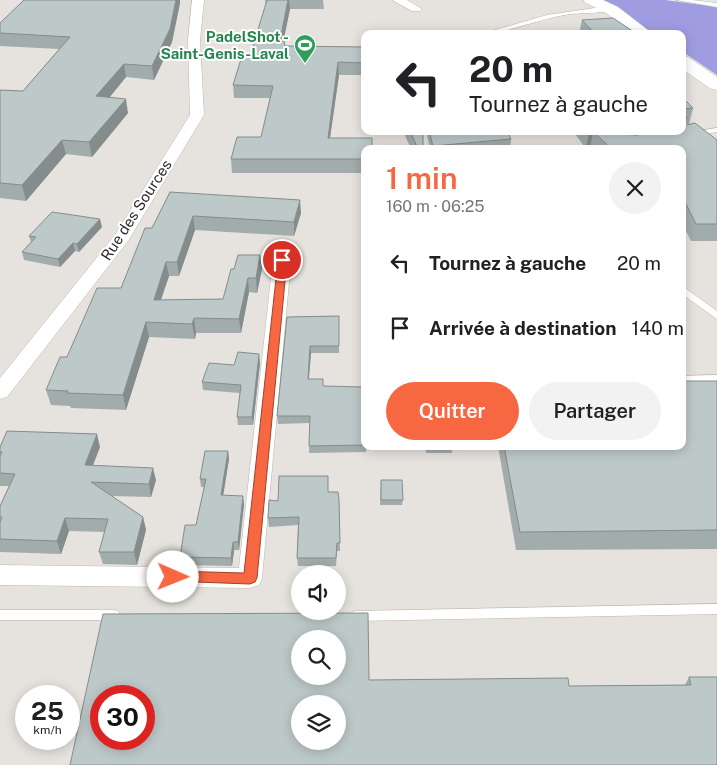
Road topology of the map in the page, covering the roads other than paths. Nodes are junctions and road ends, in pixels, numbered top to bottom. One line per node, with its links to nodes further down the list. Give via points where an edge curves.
1 (198, 0): 19 (street, Rue des Sources, via 194,40 197,114 122,237)
2 (398, 0): 6 (street)
3 (591, 0): 7 (street)
4 (679, 0): 5 (lane)
5 (717, 5)
6 (416, 9)
7 (612, 10): 8 (lane, via 595,9); 9 (street)
8 (500, 30)
9 (640, 30)
10 (686, 64): 11 (street)
11 (717, 85)
12 (717, 130): 13 (lane)
13 (688, 135)
14 (282, 260): 20 (street, via 250,578)
15 (686, 292): 16 (lane)
16 (717, 316)
17 (717, 378): 18 (lane)
18 (686, 379)
19 (0, 392)
20 (0, 575)
21 (717, 609): 24 (lane)
22 (0, 615): 23 (lane)
23 (130, 615)
24 (346, 616)

